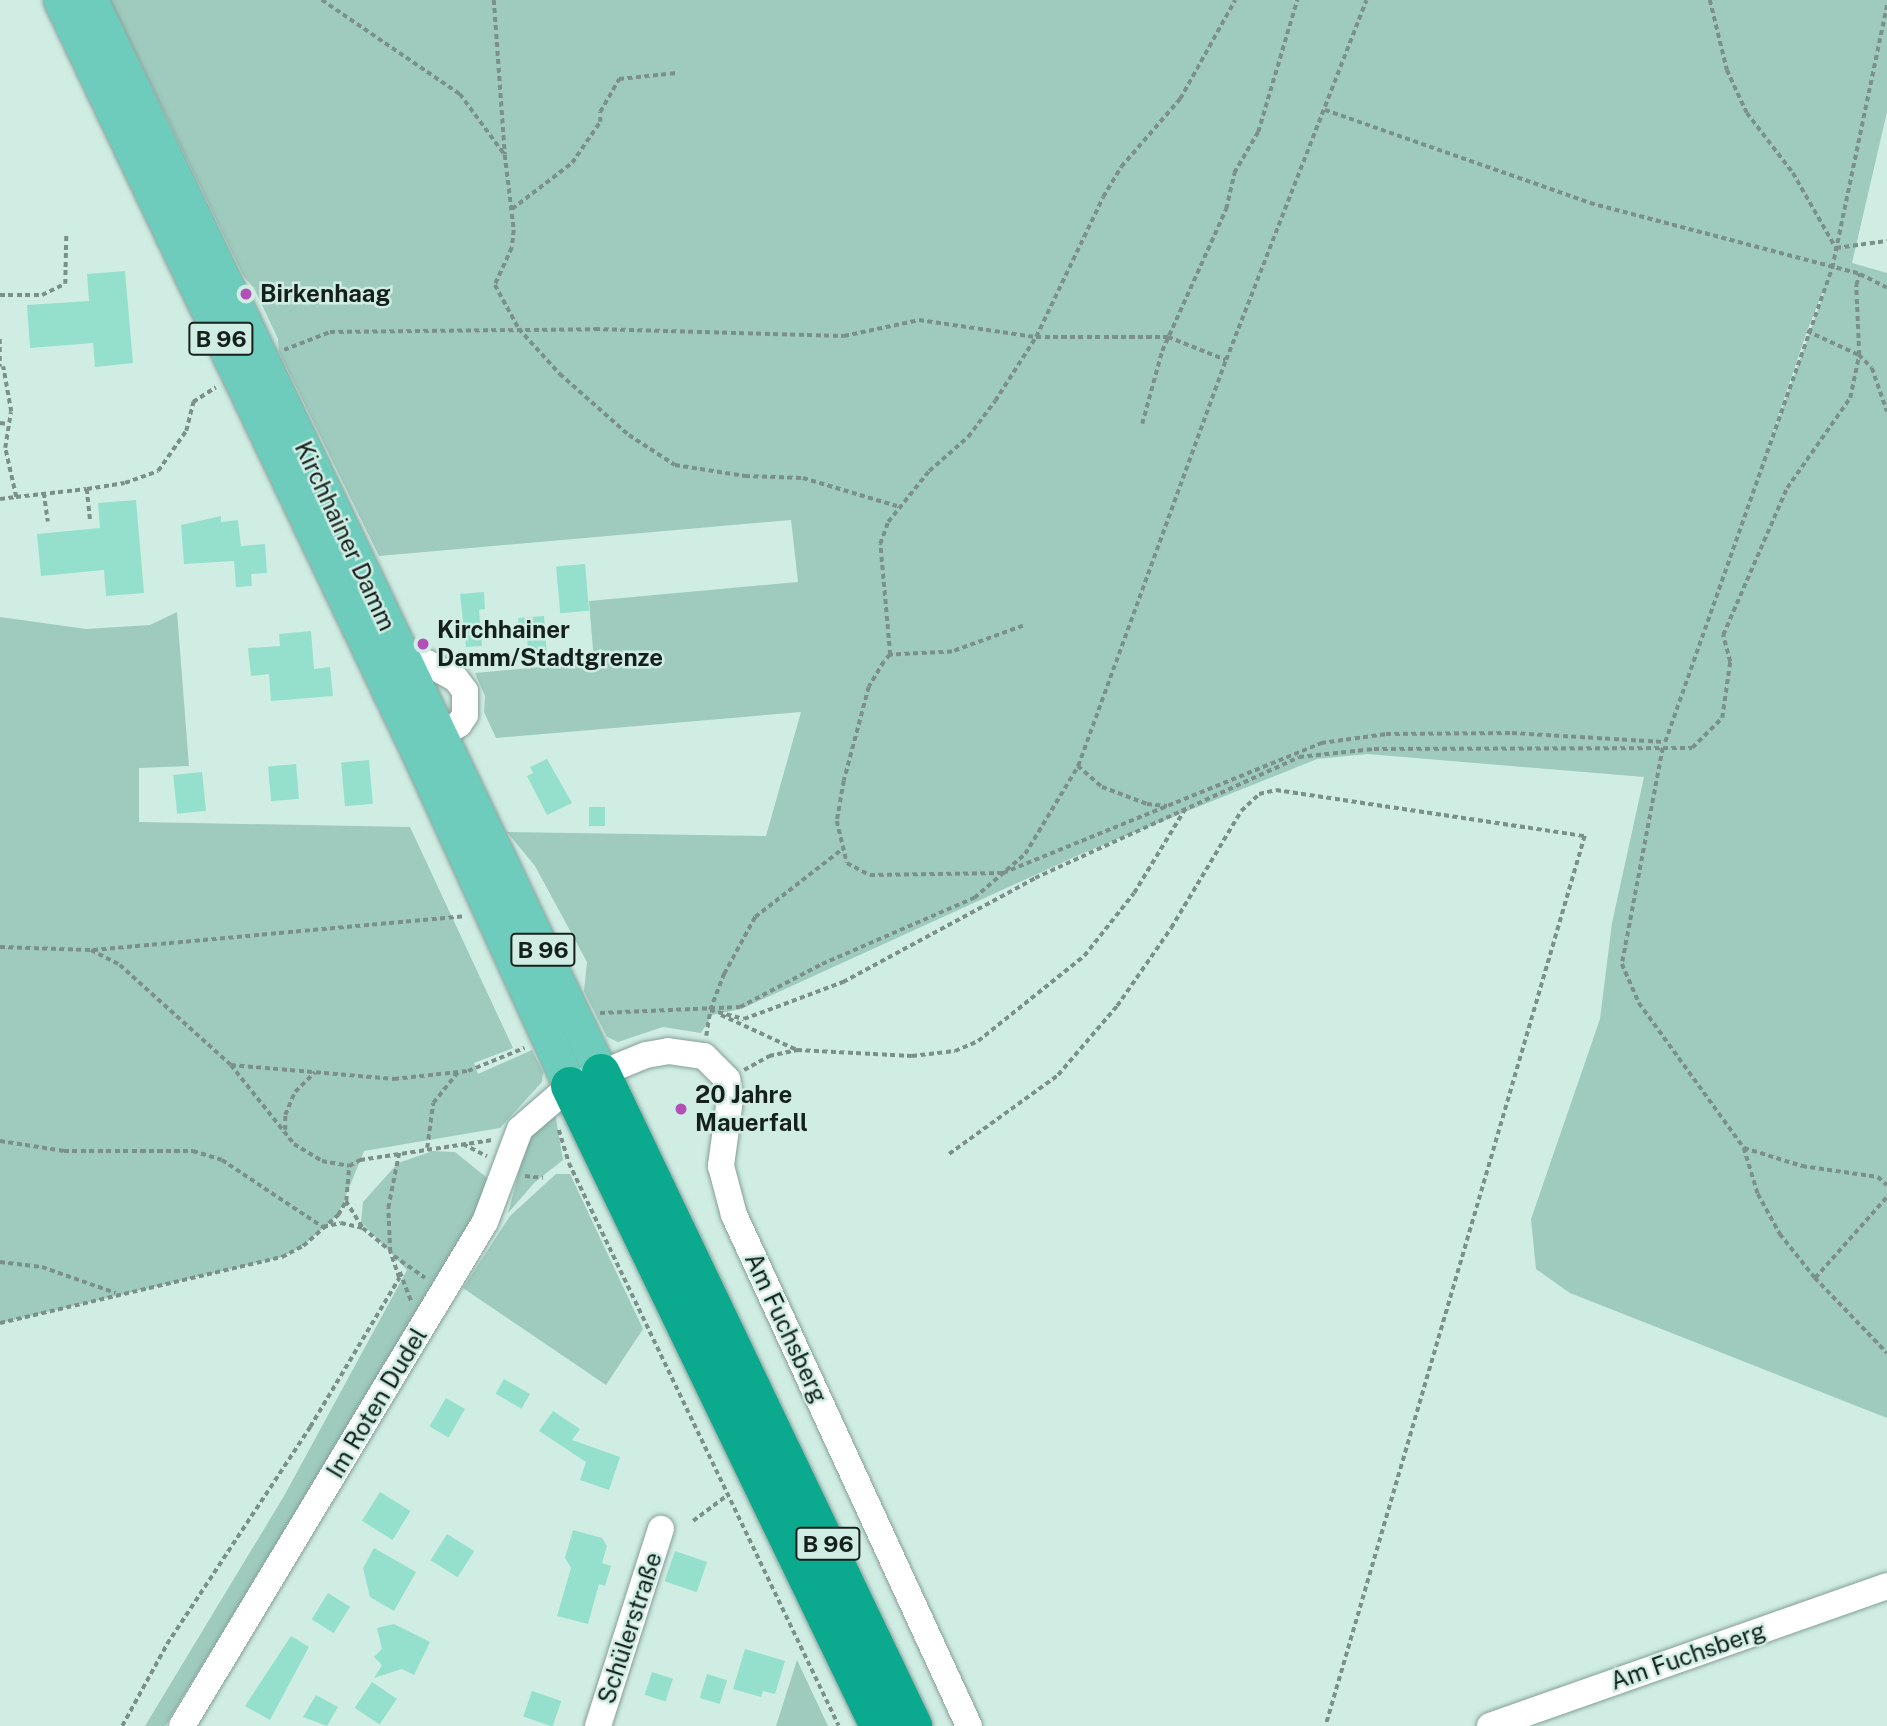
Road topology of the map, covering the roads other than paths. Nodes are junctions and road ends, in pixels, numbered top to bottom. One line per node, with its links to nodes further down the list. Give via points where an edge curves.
1 (60, 0): 3 (main road, Kirchhainer Damm / B 96, via 239,376)
2 (90, 0): 3 (main road, Kirchhainer Damm / B 96, via 403,658)
3 (429, 742): 4 (main road, Kirchhainer Damm / B 96); 4 (main road, Kirchhainer Damm / B 96, via 541,1047)
4 (586, 1079): 7 (street, Im Roten Dudel, via 537,1111 511,1145 496,1202); 9 (highway, B 96); 10 (highway, B 96); 11 (street, Am Fuchsberg, via 646,1055 692,1051 717,1066 727,1079 730,1099 720,1166 734,1215)
5 (661, 1529): 8 (street, Schülerstraße)
6 (1887, 1586): 12 (street, Am Fuchsberg)
7 (182, 1726)
8 (598, 1726)
9 (879, 1726)
10 (913, 1726)
11 (969, 1726)
12 (1490, 1726)

